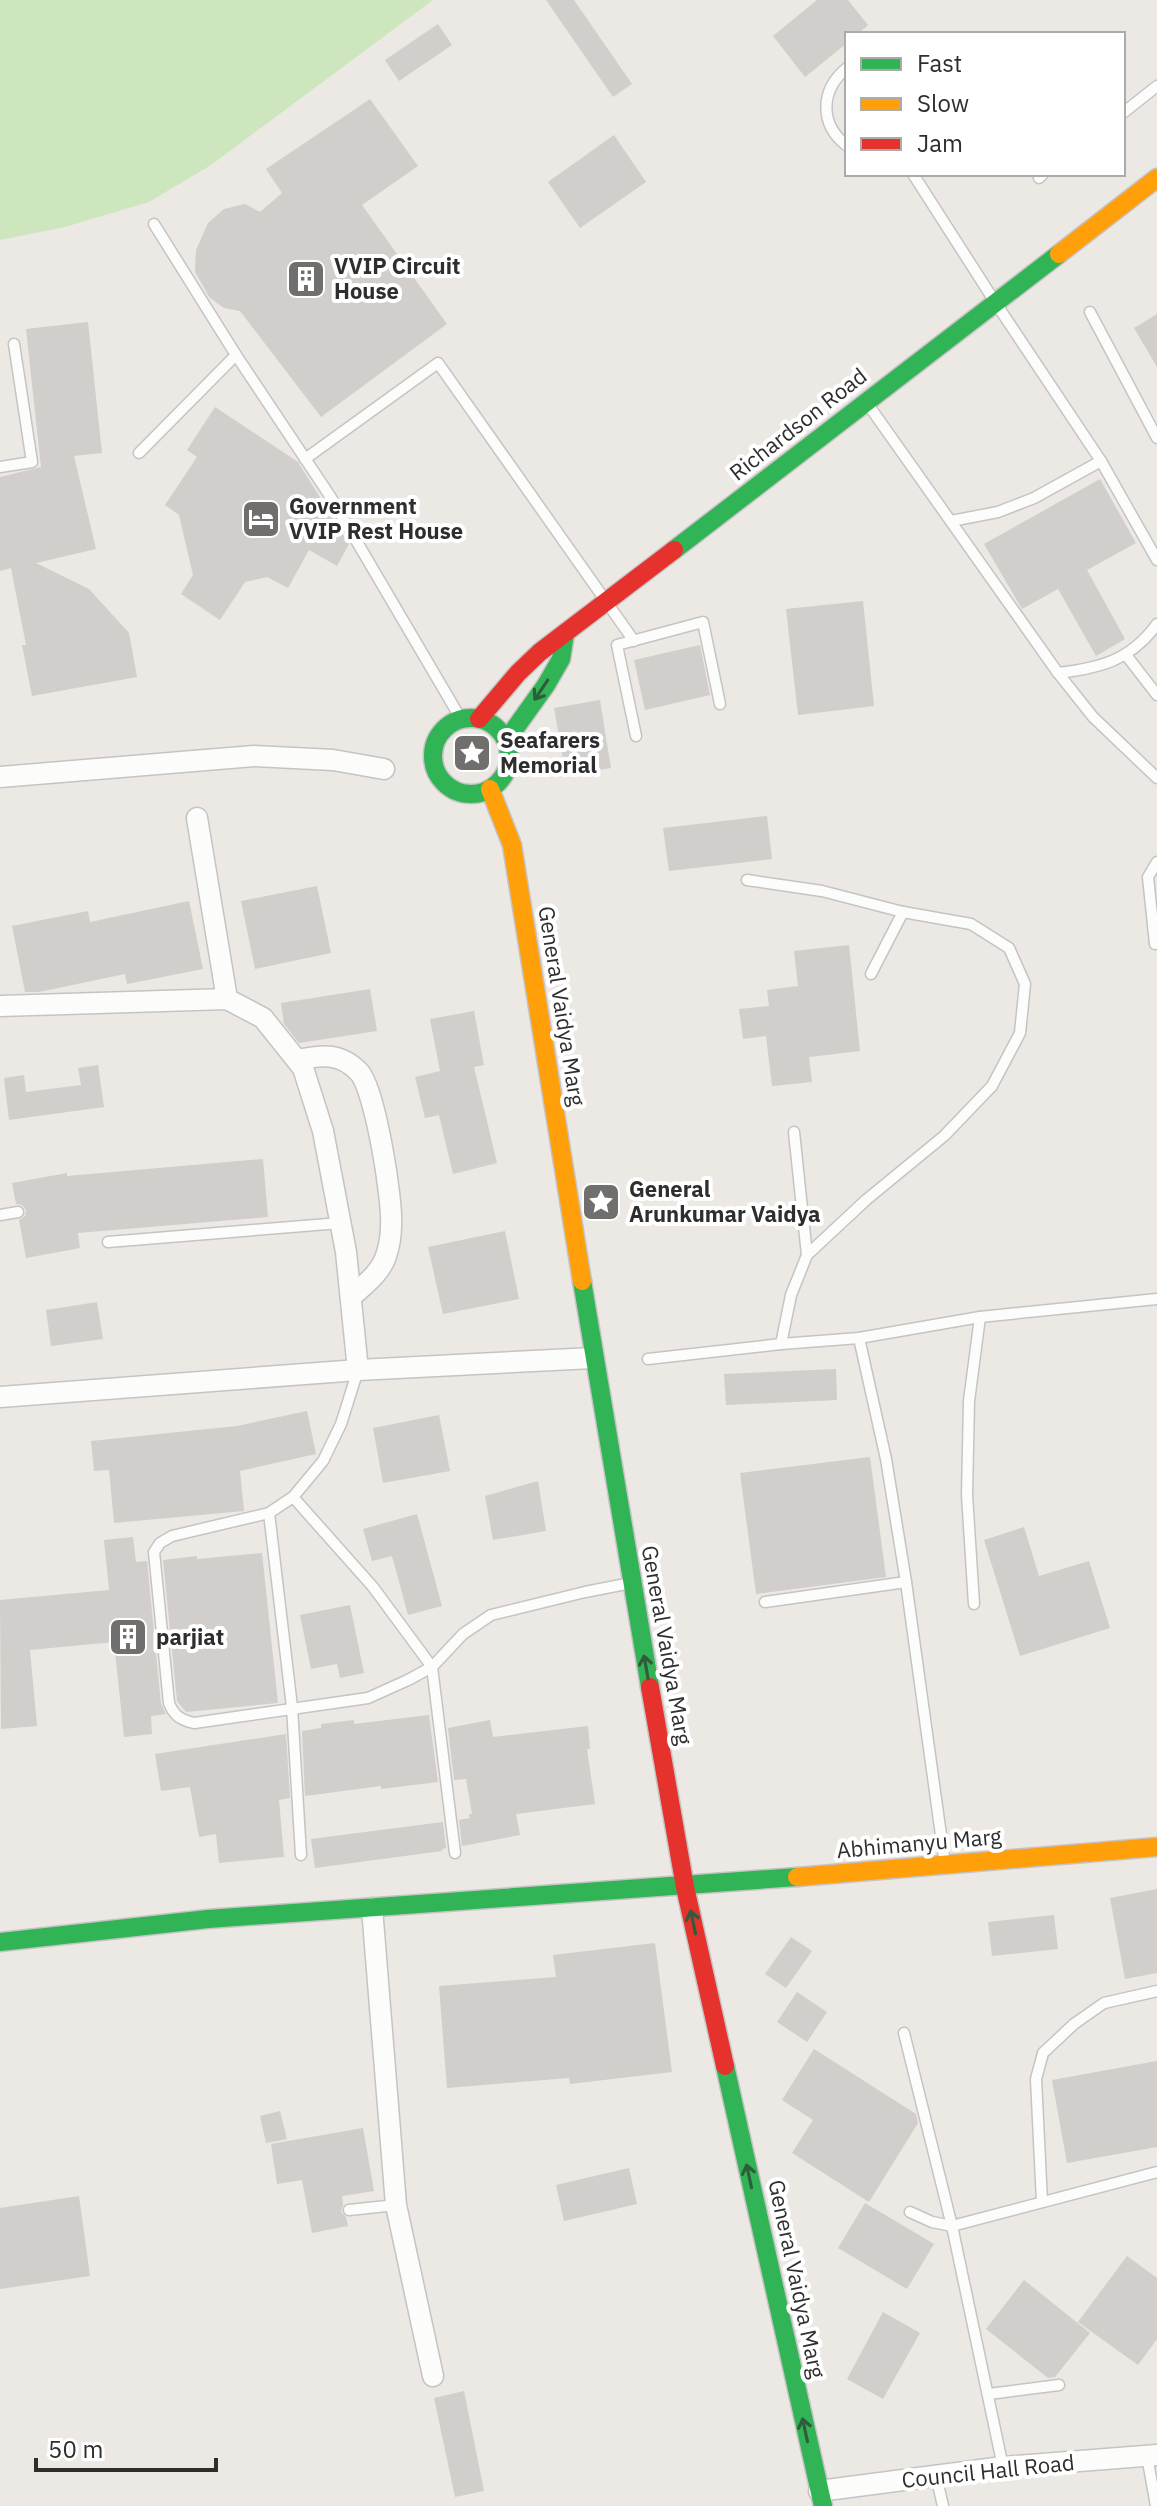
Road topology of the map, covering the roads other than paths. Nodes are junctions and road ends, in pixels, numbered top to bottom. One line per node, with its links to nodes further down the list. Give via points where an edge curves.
1 (845, 70): 4 (lane, via 830,86 825,112 835,136)
2 (1157, 86): 3 (lane)
3 (1125, 111)
4 (845, 144)
5 (914, 176): 8 (lane)
6 (1157, 178): 8 (street, Richardson Road)
7 (154, 224): 11 (lane)
8 (995, 302): 12 (street, Richardson Road); 16 (lane)
9 (1090, 312): 13 (lane)
10 (14, 344): 17 (lane, via 32,462)
11 (236, 355): 14 (lane); 15 (lane)
12 (866, 401): 18 (lane); 20 (street, Richardson Road)
13 (1157, 438)
14 (139, 453)
15 (305, 459): 20 (lane, via 438,363); 28 (lane)
16 (1101, 461): 18 (lane, via 1034,498); 19 (lane)
17 (0, 467)
18 (951, 521): 25 (lane)
19 (1157, 560)
20 (607, 601): 22 (street, Richardson Road); 23 (lane)
21 (1157, 624): 24 (lane)
22 (565, 634): 28 (street, Richardson Road, via 546,645); 30 (street, one-way to 30, via 561,659)
23 (634, 641): 27 (lane, via 703,622); 29 (lane, via 617,645)
24 (1126, 655): 25 (lane, via 1092,669); 26 (lane)
25 (1058, 673): 33 (lane, via 1093,717)
26 (1157, 695)
27 (720, 704)
28 (470, 719): 30 (street, via 492,724); 34 (street, via 451,723 437,739 433,760 441,780 459,792)
29 (636, 736)
30 (506, 741): 34 (street, via 505,773)
31 (384, 769): 32 (street, via 254,756)
32 (0, 777)
33 (1157, 778)
34 (490, 789): 55 (street, General Vaidya Marg, via 512,845)
35 (197, 818): 41 (street)
36 (1157, 862): 39 (lane, via 1148,877)
37 (747, 880): 38 (lane, via 822,891)
38 (903, 912): 40 (lane); 49 (lane, via 971,924 1009,948 1025,984 1020,1033 992,1086 944,1136)
39 (1155, 944)
40 (871, 974)
41 (227, 999): 42 (street); 43 (street, via 263,1018)
42 (0, 1006)
43 (297, 1060): 47 (street, via 323,1131); 50 (street, via 334,1055 361,1074 373,1101 392,1224 386,1256 374,1277)
44 (794, 1132): 49 (lane)
45 (18, 1212): 46 (lane)
46 (0, 1215)
47 (340, 1223): 48 (lane); 50 (street)
48 (108, 1242)
49 (807, 1255): 54 (lane, via 791,1295)
50 (351, 1297): 57 (street)
51 (1157, 1299): 52 (lane)
52 (980, 1317): 53 (lane); 64 (lane, via 969,1401 967,1495)
53 (859, 1338): 54 (lane); 61 (lane)
54 (781, 1344): 56 (lane)
55 (593, 1358): 57 (street); 62 (street, General Vaidya Marg)
56 (648, 1359)
57 (358, 1370): 58 (street); 59 (lane, via 323,1461)
58 (0, 1397)
59 (293, 1497): 60 (lane); 65 (lane, via 373,1587)
60 (269, 1513): 66 (lane); 66 (lane, via 172,1536 154,1552 169,1703 172,1712 194,1723)
61 (906, 1582): 63 (lane); 70 (lane)
62 (631, 1583): 65 (lane, via 491,1615 463,1634); 71 (street, General Vaidya Marg, one-way to 62)
63 (765, 1602)
64 (974, 1604)
65 (432, 1667): 66 (lane, via 368,1698); 68 (lane)
66 (292, 1707): 69 (lane)
67 (1157, 1847): 70 (street, Abhimanyu Marg)
68 (455, 1853)
69 (301, 1855)
70 (945, 1865): 71 (street, Abhimanyu Marg)
71 (685, 1887): 72 (street, Abhimanyu Marg); 88 (street, General Vaidya Marg, one-way to 71)
72 (372, 1908): 73 (street, Abhimanyu Marg); 78 (street)
73 (0, 1942)
74 (1157, 1991): 77 (lane, via 1104,2003 1043,2053 1036,2079)
75 (904, 2033): 81 (lane)
76 (1157, 2172): 77 (lane)
77 (1042, 2202): 81 (lane)
78 (396, 2205): 79 (lane); 82 (street)
79 (349, 2210)
80 (910, 2212): 81 (lane)
81 (952, 2226): 84 (lane)
82 (433, 2376)
83 (1059, 2385): 84 (lane)
84 (989, 2394): 86 (lane)
85 (1152, 2455): 86 (street, Council Hall Road); 90 (lane)
86 (1003, 2467): 87 (street, Council Hall Road)
87 (936, 2476): 88 (street, Council Hall Road); 89 (lane)
88 (821, 2498)
89 (943, 2506)
90 (1156, 2506)

